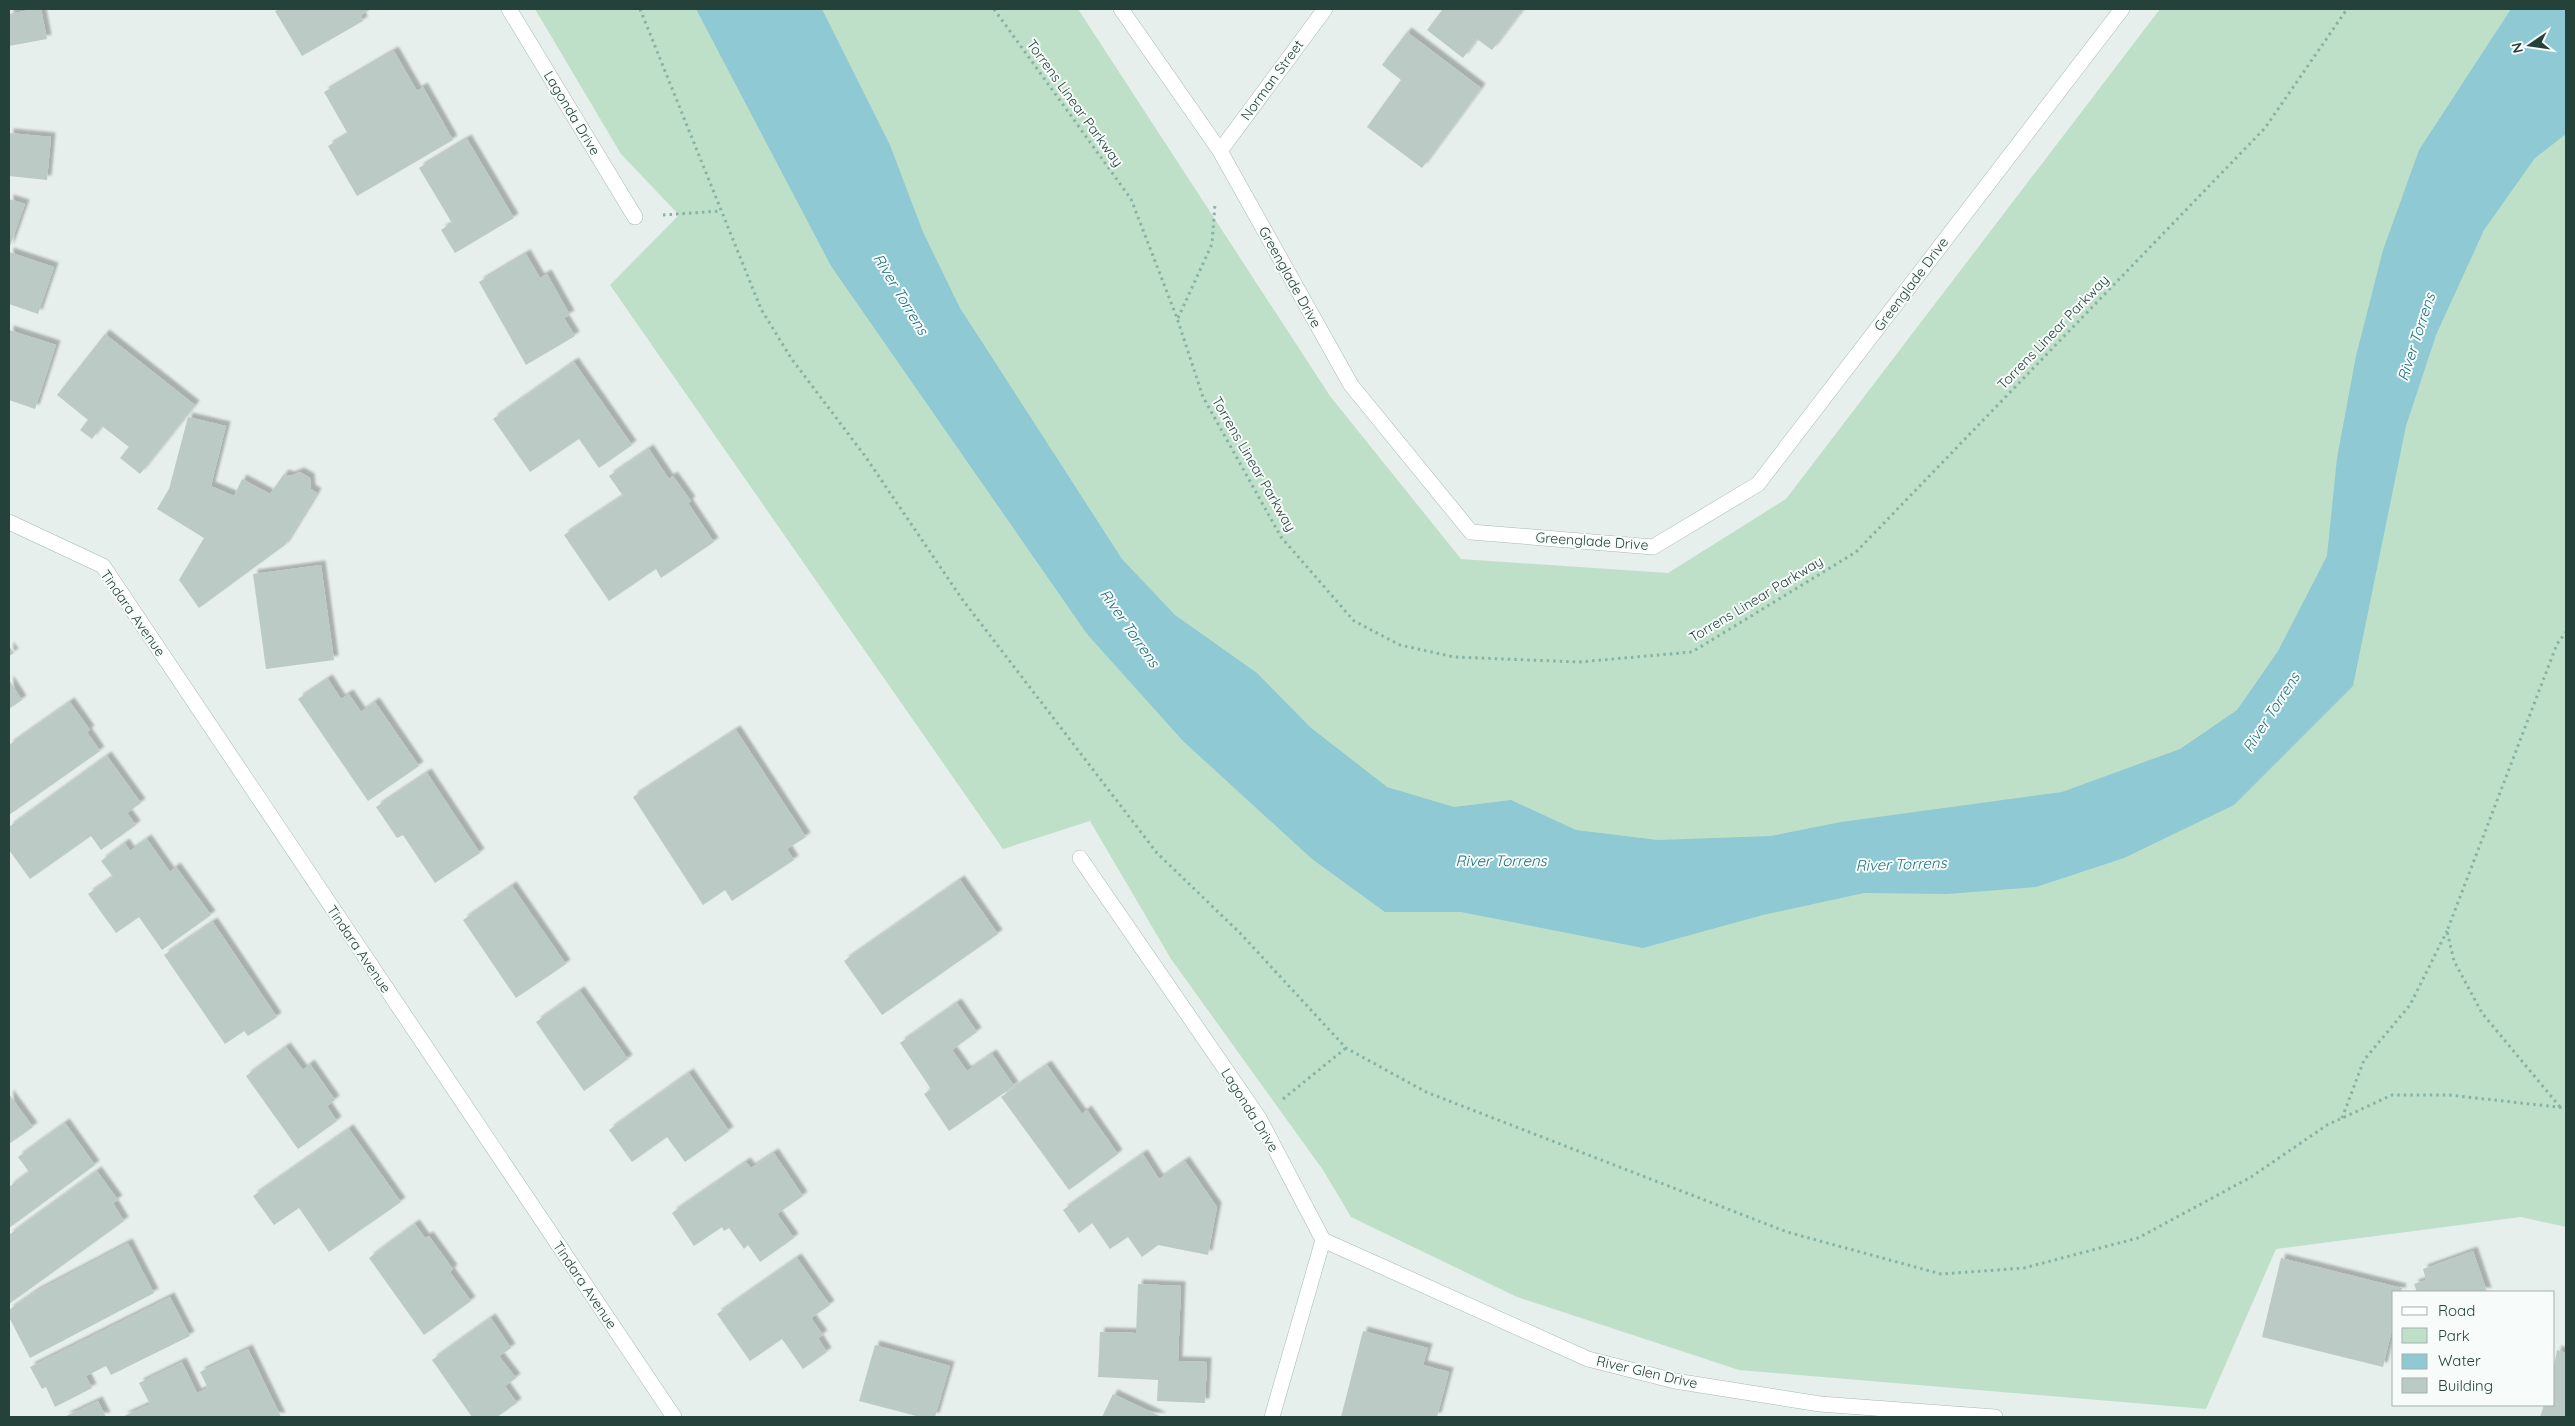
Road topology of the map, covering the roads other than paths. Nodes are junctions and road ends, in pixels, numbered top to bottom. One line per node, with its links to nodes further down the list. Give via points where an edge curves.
1 (509, 9): 6 (street, Lagonda Drive)
2 (1121, 9): 5 (street, Greenglade Drive)
3 (1325, 9): 5 (street, Norman Street)
4 (2122, 9): 5 (street, Greenglade Drive, via 1758,484 1653,547 1470,532 1351,385)
5 (1220, 152)
6 (635, 217)
7 (9, 522): 10 (street, Tindara Avenue, via 103,566)
8 (1080, 858): 9 (street, Lagonda Drive, via 1259,1118)
9 (1323, 1240): 11 (street); 12 (street, River Glen Drive, via 1588,1359 1675,1381 1820,1404)
10 (674, 1417)
11 (1272, 1417)
12 (1996, 1417)

